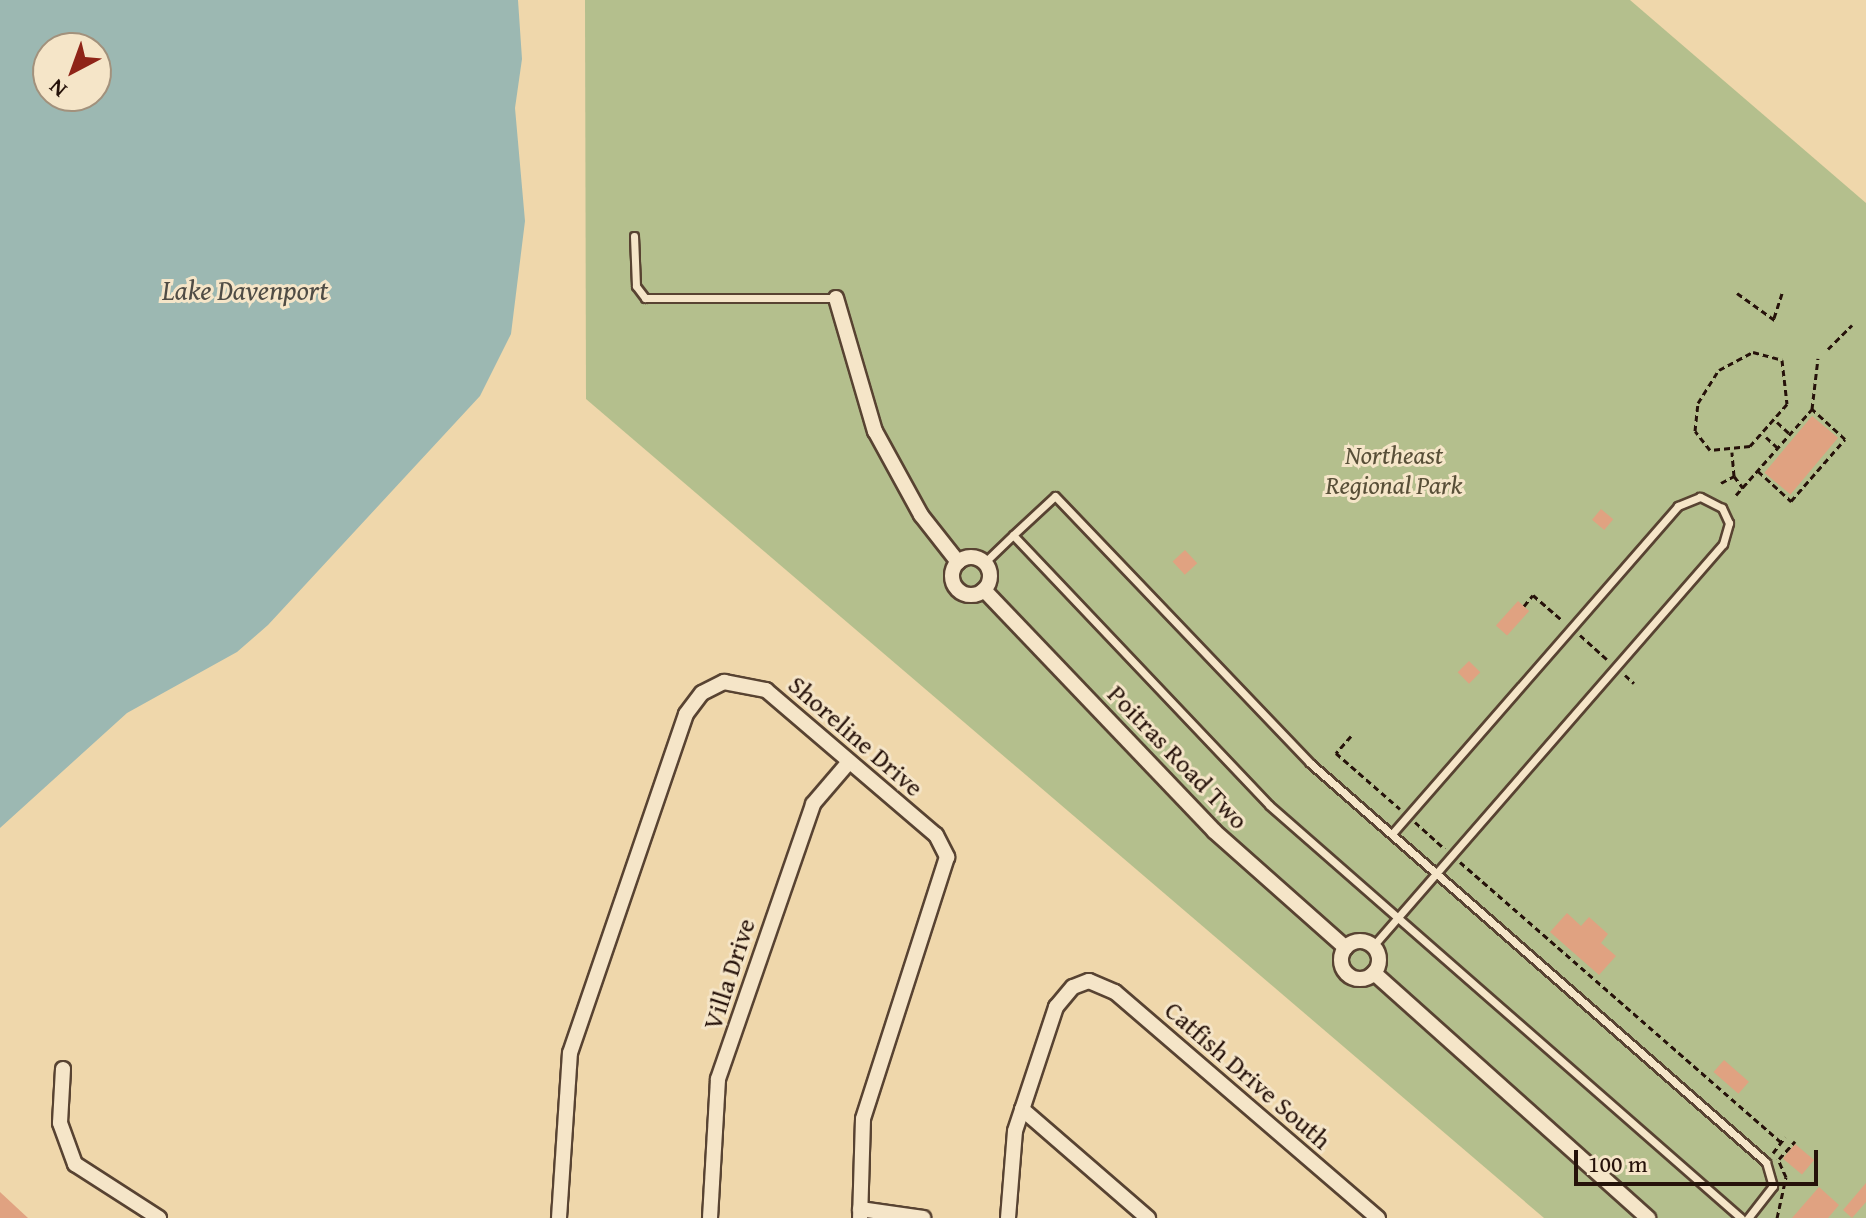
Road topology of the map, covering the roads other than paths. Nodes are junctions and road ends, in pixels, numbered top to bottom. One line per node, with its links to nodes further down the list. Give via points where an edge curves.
1 (634, 236): 2 (lane, via 636,286 645,298)
2 (836, 298): 4 (street, Poitras Road Two, via 875,431 921,515)
3 (1013, 535): 5 (lane); 8 (lane, via 1055,496 1310,763); 10 (lane, via 1269,805)
4 (958, 562): 5 (street); 6 (street, Poitras Road Two, via 958,589)
5 (985, 562): 6 (street, via 990,581)
6 (984, 590): 12 (street, Poitras Road Two, via 1214,831)
7 (849, 762): 16 (street, Shoreline Drive, via 936,835 947,857 863,1119); 18 (street, Shoreline Drive, via 750,683 713,688 686,714 570,1053); 19 (street, Villa Drive, via 813,804 718,1079)
8 (1392, 834): 9 (lane); 9 (lane, via 1678,506 1700,497 1716,503 1729,523 1723,544)
9 (1436, 873): 10 (lane); 26 (lane, via 1766,1162 1773,1186)
10 (1397, 918): 11 (lane); 25 (lane)
11 (1373, 946): 12 (street); 13 (street, via 1379,958)
12 (1346, 948): 13 (street, Poitras Road Two, via 1347,975)
13 (1374, 973): 24 (street, Poitras Road Two)
14 (63, 1069): 17 (street, via 60,1123 75,1164)
15 (1022, 1109): 21 (street); 22 (street); 23 (street, Catfish Drive South, via 1056,1007 1081,983 1115,992)
16 (860, 1214): 20 (street)
17 (159, 1218)
18 (559, 1218)
19 (710, 1218)
20 (923, 1218)
21 (1008, 1218)
22 (1148, 1218)
23 (1378, 1218)
24 (1648, 1218)
25 (1741, 1218)
26 (1748, 1218)

